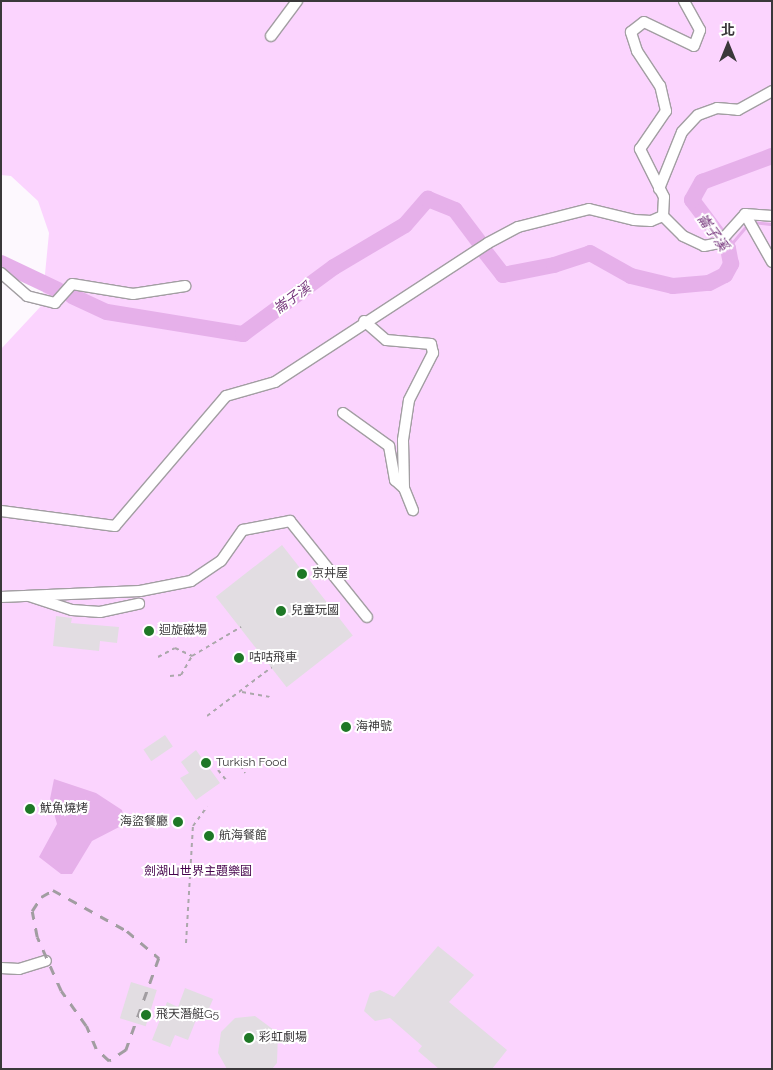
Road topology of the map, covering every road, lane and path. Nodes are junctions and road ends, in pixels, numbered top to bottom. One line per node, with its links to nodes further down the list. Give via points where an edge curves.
1 (297, 1): 3 (street)
2 (684, 1): 5 (street, via 700,30 694,46 644,22 632,32 637,51 660,86 666,111 640,149)
3 (271, 36)
4 (772, 90): 5 (street, via 738,110 717,108 698,115 682,132)
5 (659, 189): 7 (street, via 664,198)
6 (745, 214): 7 (street, via 719,242 704,246 683,236); 8 (street); 9 (street, via 766,259)
7 (663, 216): 12 (street, via 651,222 589,209 518,227)
8 (772, 216)
9 (772, 262)
10 (1, 273): 11 (street, via 27,296 55,303 72,284 133,294)
11 (185, 286)
12 (364, 321): 14 (street, via 386,340 431,344 433,353 409,400 403,440); 15 (street, via 275,382 226,396 116,526)
13 (343, 413): 14 (street, via 389,446 394,480)
14 (404, 488): 16 (street)
15 (1, 510)
16 (414, 510)
17 (28, 596): 18 (street); 19 (street, via 72,610 100,612); 20 (street, via 140,591 191,582 221,561 243,530 290,521)
18 (1, 597)
19 (139, 604)
20 (367, 617)
21 (241, 627): 22 (path)
22 (192, 656): 23 (path, via 175,648); 25 (path, via 189,668)
23 (158, 657)
24 (272, 667): 26 (path)
25 (170, 676)
26 (242, 692): 27 (path); 28 (path)
27 (270, 697)
28 (207, 716)
29 (237, 758): 31 (path)
30 (218, 770): 32 (path)
31 (245, 774)
32 (226, 781)
33 (207, 807): 34 (path, via 193,826)
34 (186, 943)
35 (46, 961): 36 (street, via 19,969)
36 (1, 968)

